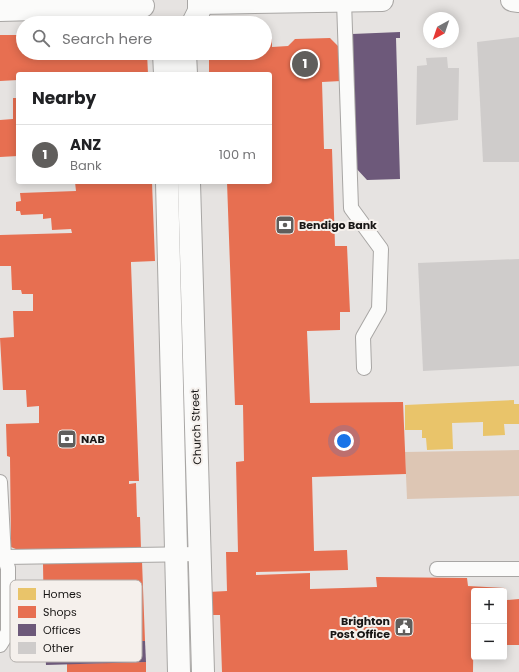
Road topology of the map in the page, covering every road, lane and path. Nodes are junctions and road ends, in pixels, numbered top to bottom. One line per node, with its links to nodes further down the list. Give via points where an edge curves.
1 (382, 0): 3 (street)
2 (512, 0): 4 (street)
3 (344, 1): 5 (street); 14 (lane, via 351,208 380,249 379,309 363,337)
4 (519, 1)
5 (197, 9)
6 (0, 10): 7 (street)
7 (145, 10)
8 (164, 60): 10 (street)
9 (185, 60): 11 (street)
10 (165, 72)
11 (186, 72)
12 (167, 184): 17 (street, Church Street)
13 (189, 184): 16 (street, Church Street)
14 (364, 368)
15 (0, 482): 18 (lane)
16 (200, 554): 17 (lane); 23 (street, Church Street)
17 (176, 555): 18 (lane); 22 (street, Church Street)
18 (4, 557): 21 (lane, via 8,571 8,632)
19 (437, 569): 20 (lane)
20 (519, 569)
21 (0, 646)
22 (179, 672)
23 (203, 672)

